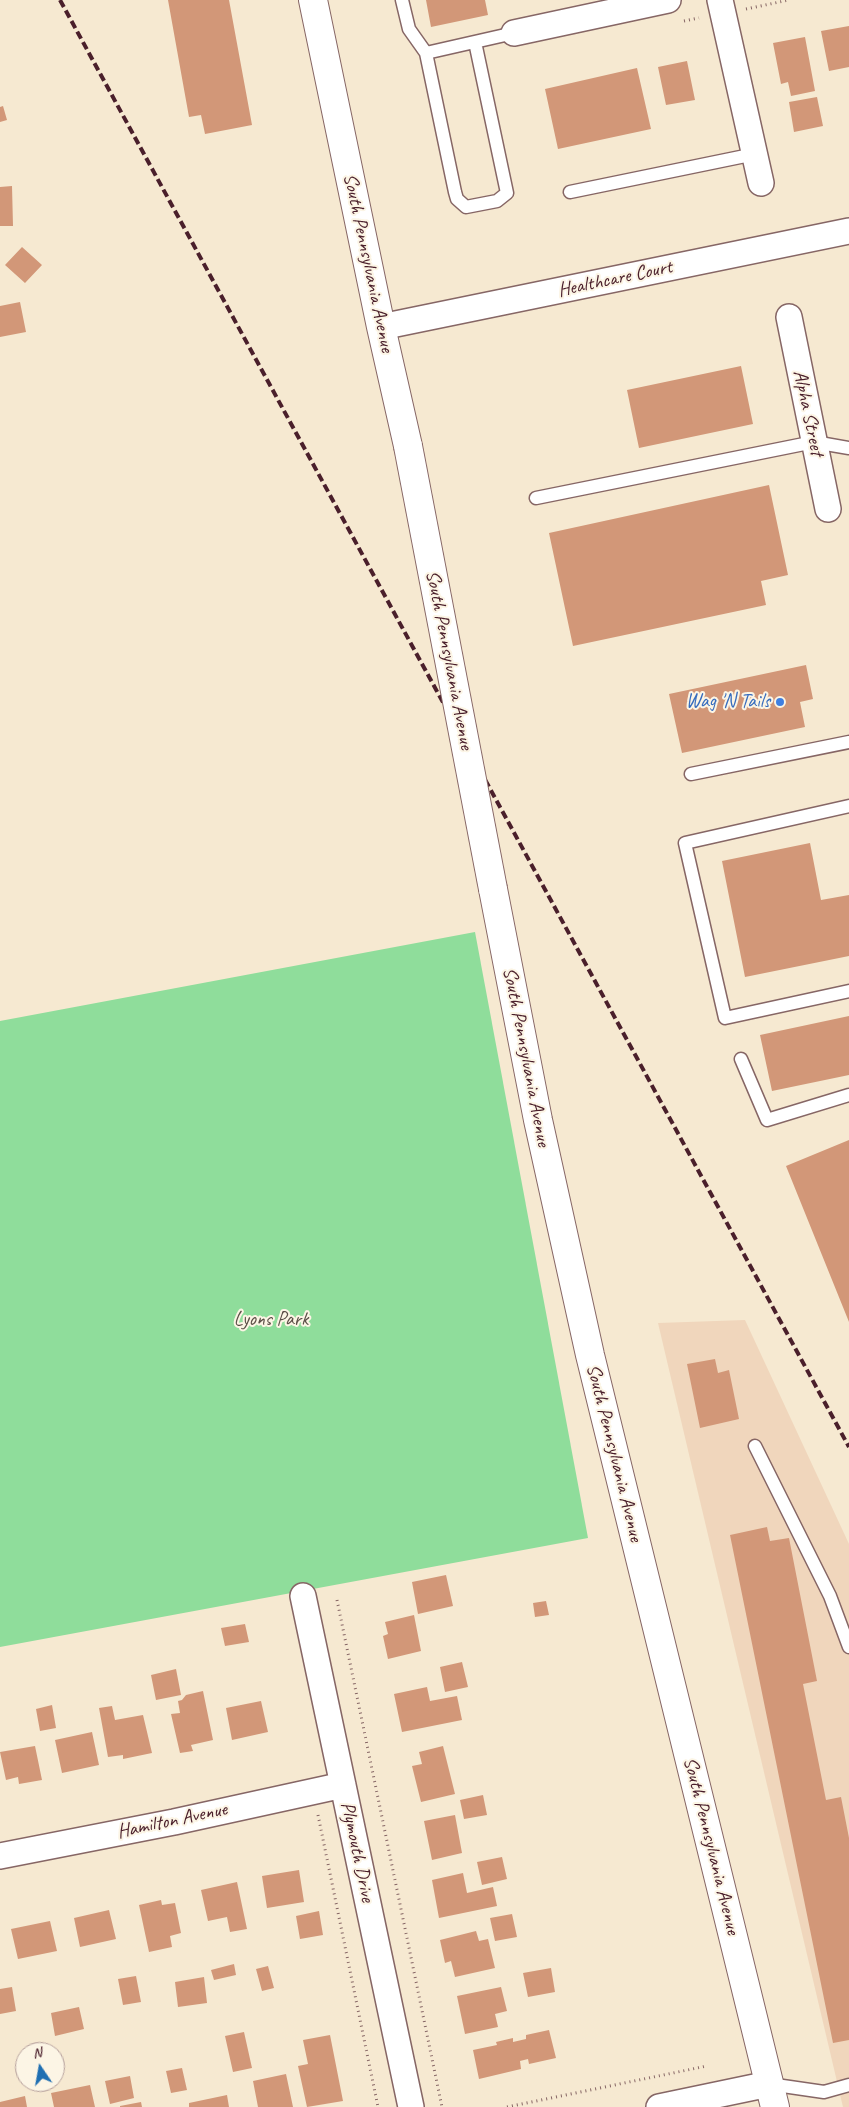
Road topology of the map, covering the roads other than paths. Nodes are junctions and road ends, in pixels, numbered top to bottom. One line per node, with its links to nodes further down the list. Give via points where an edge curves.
1 (313, 0): 13 (main road, South Pennsylvania Avenue)
2 (402, 0): 7 (lane, via 409,29)
3 (668, 0): 5 (street)
4 (720, 0): 8 (street)
5 (514, 33): 6 (lane)
6 (475, 42): 7 (lane); 7 (lane, via 506,183 507,193 497,201 466,207 457,199)
7 (426, 53)
8 (755, 154): 9 (street); 10 (lane)
9 (761, 183)
10 (570, 192)
11 (849, 231): 13 (street, Healthcare Court)
12 (789, 317): 14 (street, Alpha Street)
13 (381, 327): 30 (main road, South Pennsylvania Avenue, bridge, via 408,446 538,1120 590,1355)
14 (814, 442): 15 (lane); 16 (lane); 17 (street, Alpha Street)
15 (849, 448)
16 (536, 498)
17 (828, 509)
18 (849, 742): 19 (lane)
19 (691, 774)
20 (849, 806): 21 (lane, via 685,843 725,1018)
21 (849, 992)
22 (740, 1059): 23 (lane, via 767,1120)
23 (849, 1094)
24 (755, 1446): 26 (lane, via 830,1596)
25 (303, 1596): 27 (street, Plymouth Drive)
26 (849, 1647)
27 (343, 1785): 28 (street, Hamilton Avenue); 31 (street, Plymouth Drive)
28 (0, 1856)
29 (849, 2085): 30 (lane, via 824,2092)
30 (772, 2096): 32 (street)
31 (412, 2107)
32 (659, 2107)

